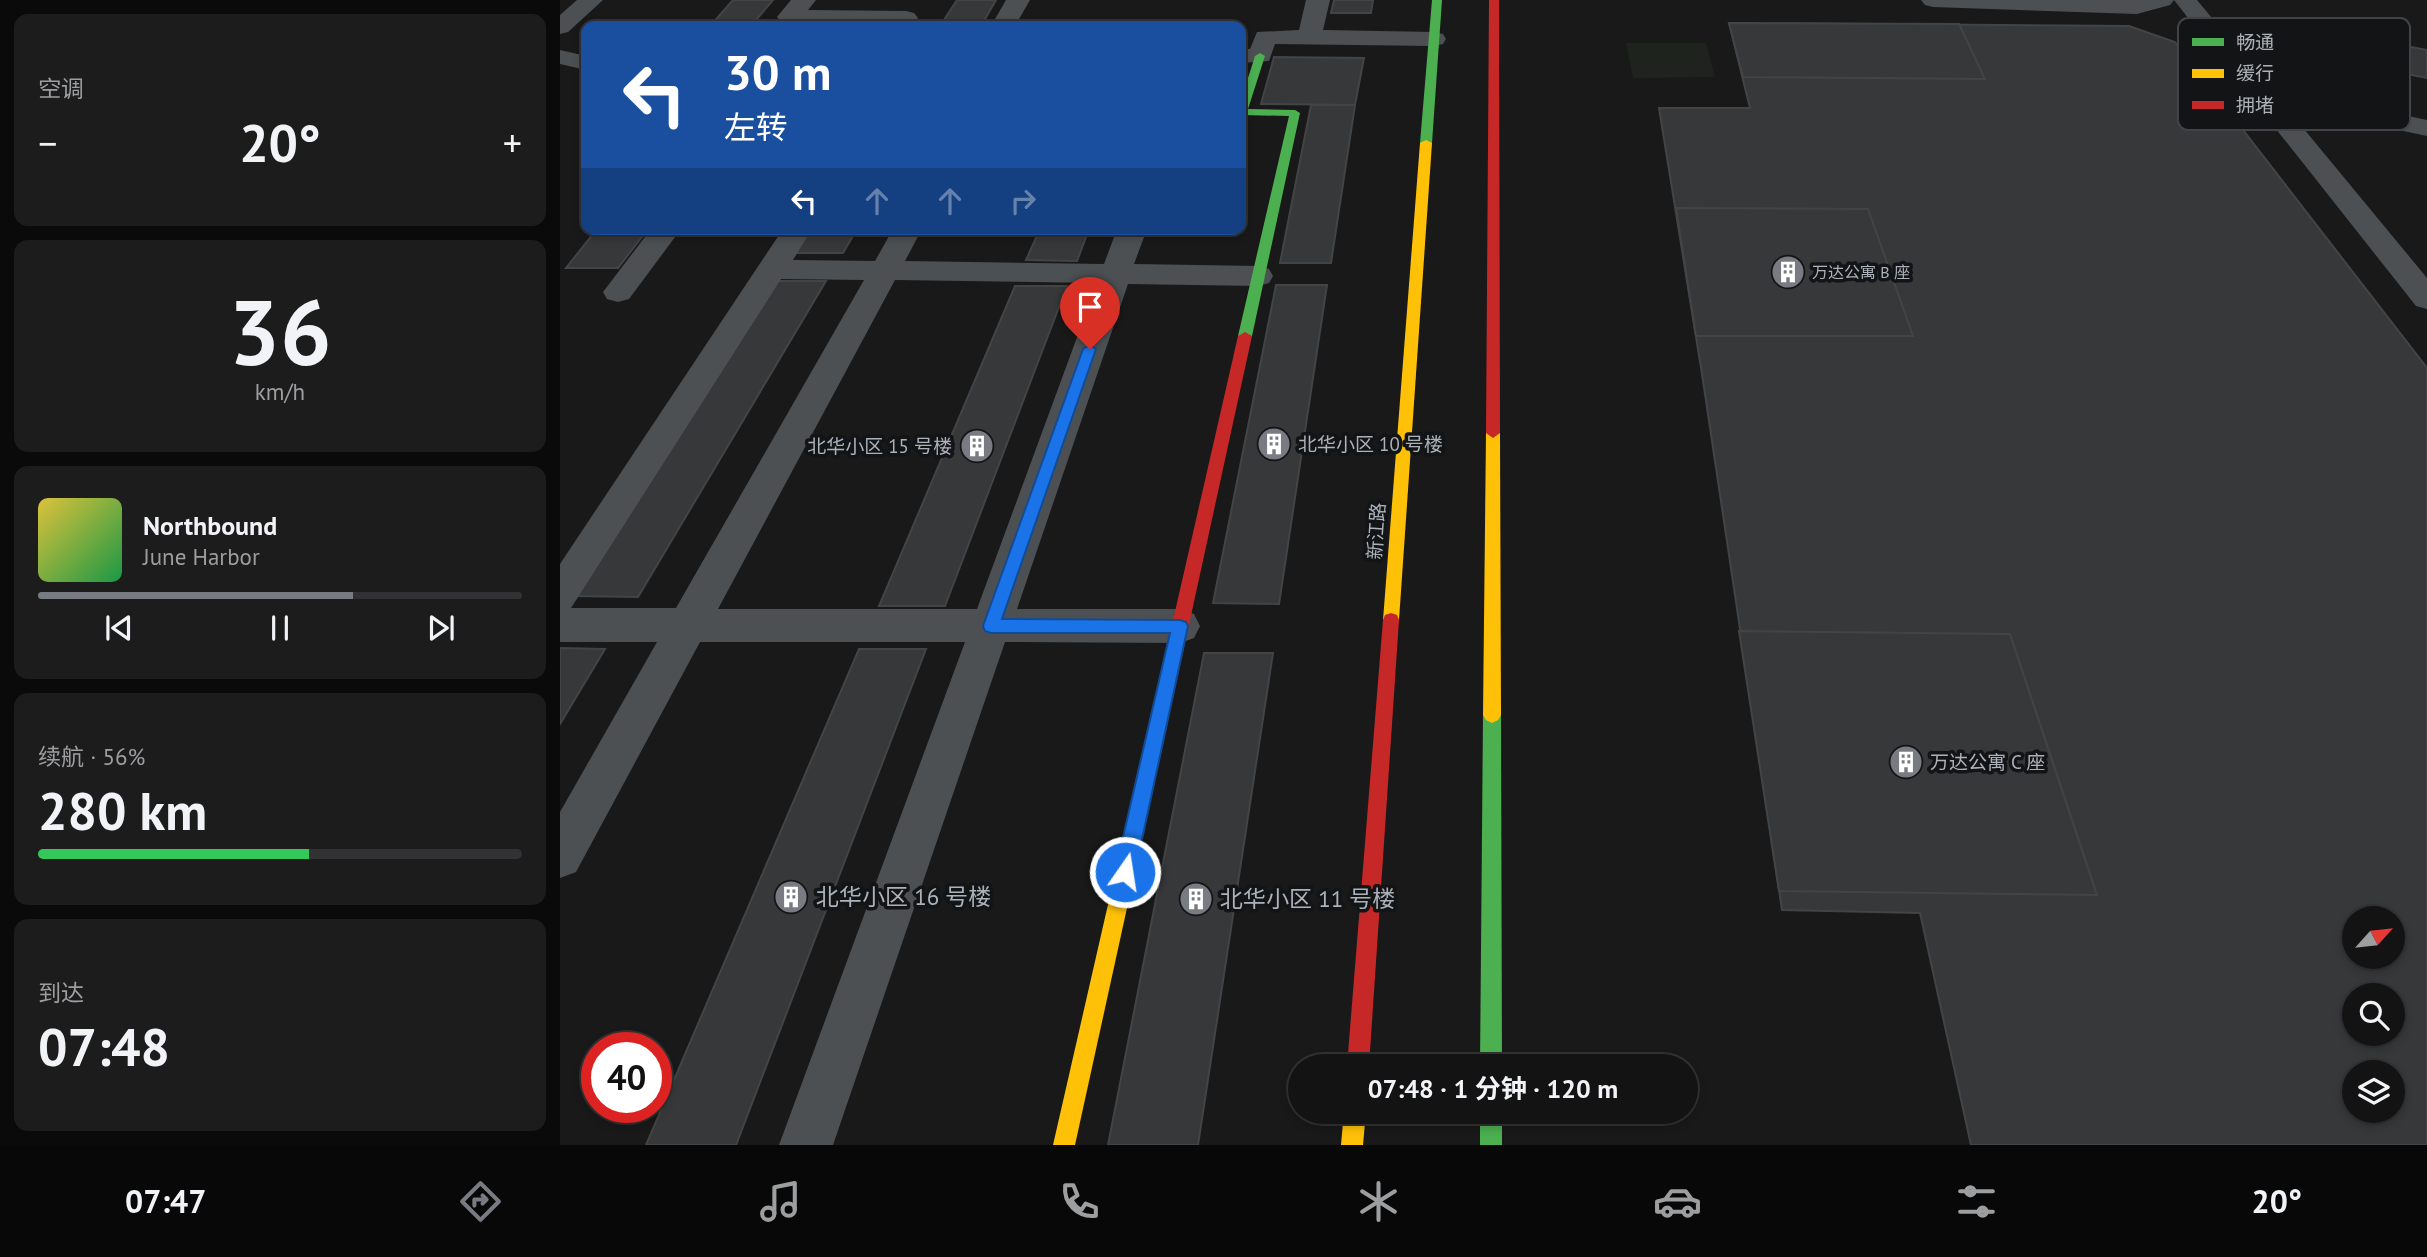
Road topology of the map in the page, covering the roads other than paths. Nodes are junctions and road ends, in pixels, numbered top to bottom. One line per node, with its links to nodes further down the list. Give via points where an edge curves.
1 (591, 0): 13 (street)
2 (804, 0): 10 (street, via 789,17)
3 (1018, 0): 12 (street)
4 (1318, 0): 14 (street)
5 (1437, 0): 15 (main road, 新江路)
6 (1494, 0): 39 (main road)
7 (1933, 0): 8 (street, via 2137,7)
8 (2162, 0)
9 (2185, 0): 11 (street)
10 (909, 15)
11 (2200, 18)
12 (1006, 21)
13 (560, 27)
14 (1309, 37): 15 (street); 16 (street, via 1265,37)
15 (1434, 39): 38 (main road, 新江路)
16 (1250, 56): 19 (main road)
17 (560, 57): 18 (street)
18 (581, 62)
19 (1246, 84)
20 (1246, 112): 29 (main road, via 1294,113)
21 (2290, 130): 31 (street)
22 (662, 235): 30 (street)
23 (794, 235): 26 (street)
24 (905, 235): 27 (street)
25 (1130, 235): 28 (street)
26 (772, 270): 27 (street); 32 (street)
27 (885, 271): 28 (street); 34 (street)
28 (1116, 274): 29 (street); 35 (street)
29 (1258, 276): 36 (main road)
30 (618, 292)
31 (2427, 299)
32 (560, 596)
33 (560, 625): 34 (street)
34 (689, 625): 35 (street); 37 (street)
35 (991, 626): 36 (street); 42 (street)
36 (1180, 626): 43 (main road)
37 (560, 856)
38 (1359, 1054)
39 (1491, 1054)
40 (1354, 1124): 44 (main road)
41 (1491, 1124): 45 (main road)
42 (806, 1145)
43 (1064, 1145)
44 (1352, 1145)
45 (1491, 1145)

